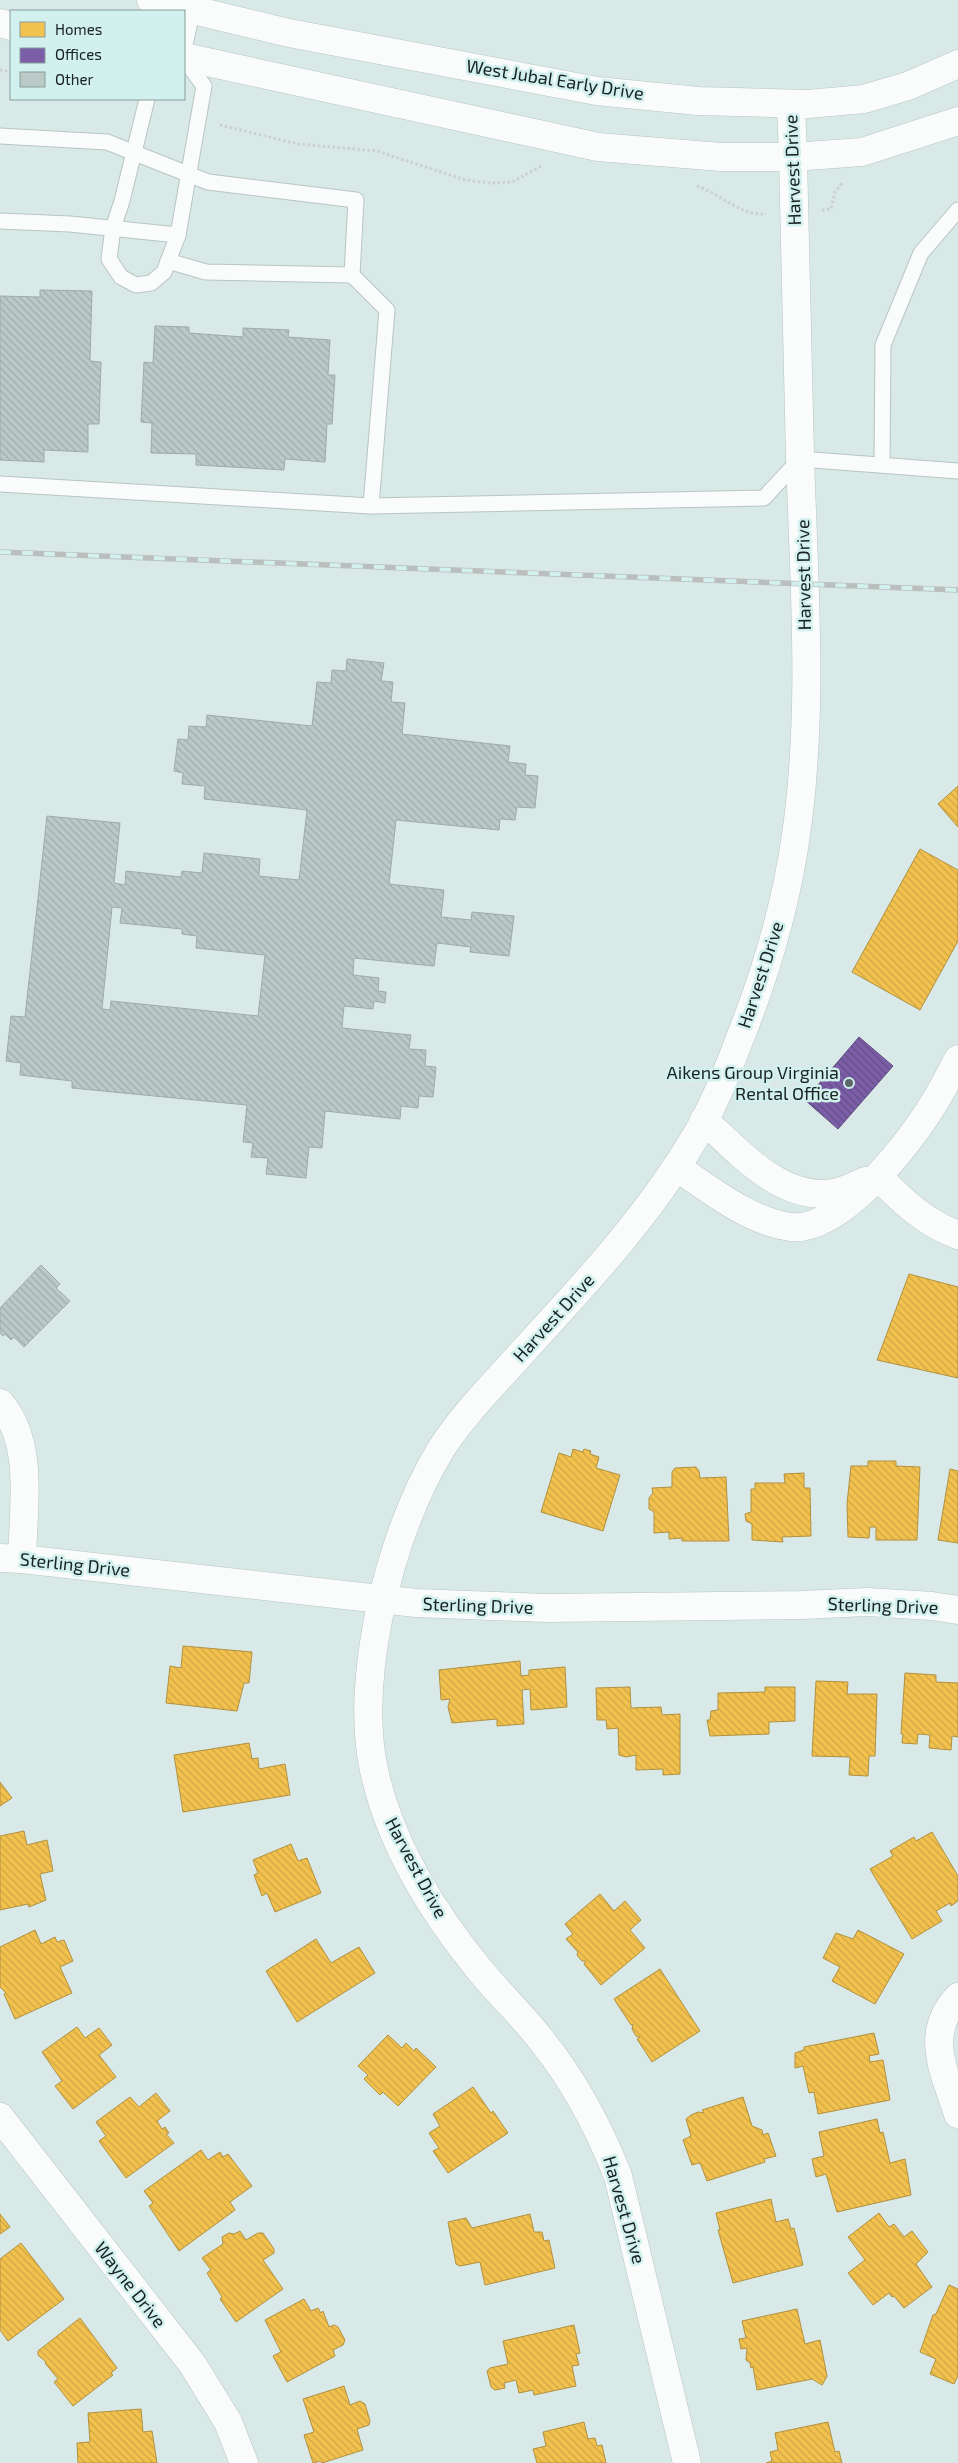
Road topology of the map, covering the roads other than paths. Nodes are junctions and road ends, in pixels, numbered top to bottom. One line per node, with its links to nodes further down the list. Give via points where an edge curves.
1 (151, 0): 2 (street, West Jubal Early Drive)
2 (193, 9): 3 (lane); 8 (street, West Jubal Early Drive, via 289,33 597,91 698,101)
3 (185, 45)
4 (185, 58): 12 (street, via 598,146 721,157)
5 (185, 59): 13 (lane, via 204,86)
6 (958, 64): 8 (street, West Jubal Early Drive, via 908,86 864,98)
7 (147, 100): 11 (lane)
8 (791, 104): 12 (street, Harvest Drive)
9 (958, 121): 12 (street, via 862,152)
10 (0, 136): 11 (lane, via 107,142)
11 (134, 151): 13 (lane); 16 (lane)
12 (793, 157): 20 (street, Harvest Drive)
13 (190, 175): 17 (lane); 19 (lane, via 208,182 356,200)
14 (958, 210): 21 (lane, via 921,253 883,345)
15 (0, 221): 16 (lane)
16 (113, 228): 17 (lane); 18 (lane, via 109,259 121,277 136,285 151,283 164,272)
17 (178, 235): 18 (lane)
18 (168, 262): 19 (lane, via 206,272)
19 (352, 274): 24 (lane, via 387,310)
20 (800, 459): 21 (lane); 24 (lane, via 764,498); 26 (street, Harvest Drive, via 805,643 803,770 796,836 775,937 756,997)
21 (882, 465): 22 (lane)
22 (958, 471)
23 (0, 484): 24 (lane)
24 (371, 506)
25 (958, 1059): 28 (street, via 932,1106)
26 (704, 1120): 27 (street, Harvest Drive); 28 (street, via 746,1158 790,1187 812,1193 833,1193)
27 (676, 1167): 28 (street, via 756,1216 792,1227 814,1224 829,1217); 32 (street, Harvest Drive, via 646,1211 597,1271 466,1415 442,1448 409,1513)
28 (878, 1176): 29 (street, via 918,1214 941,1229)
29 (958, 1235)
30 (0, 1403): 31 (street, via 15,1422 24,1455)
31 (11, 1559): 32 (street, Sterling Drive)
32 (382, 1600): 33 (street, Sterling Drive, via 546,1608 867,1602); 38 (street, Harvest Drive, via 371,1655 369,1711 373,1767 387,1815 408,1861 444,1923 484,1975 542,2039 576,2089 604,2142 618,2176)
33 (958, 1610)
34 (958, 1997): 35 (street, via 944,2019 938,2051)
35 (958, 2114)
36 (0, 2117): 37 (street, Wayne Drive, via 192,2365 228,2422)
37 (244, 2463)
38 (687, 2463)

